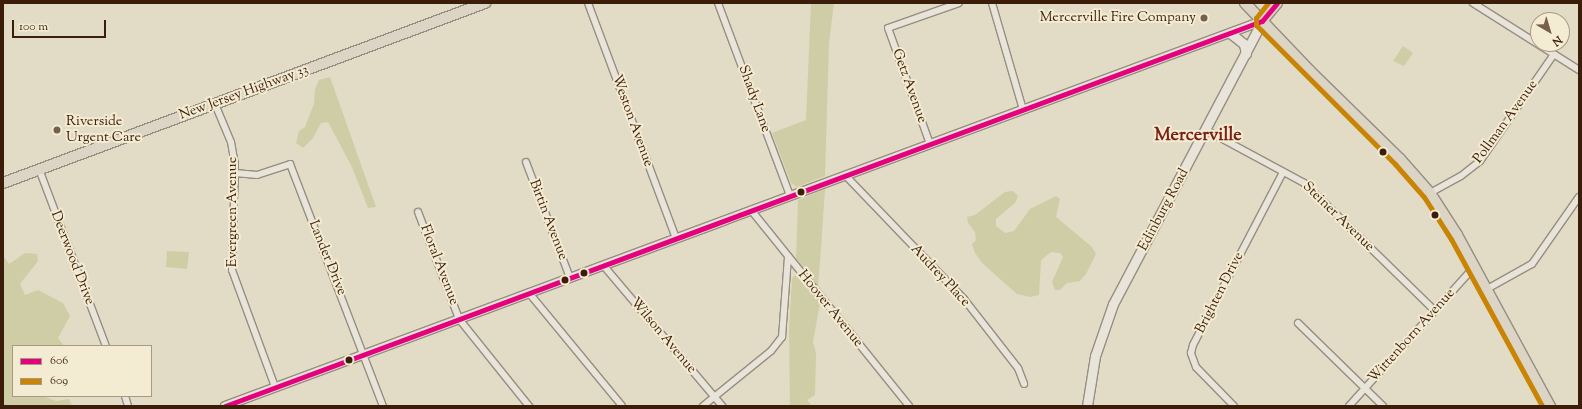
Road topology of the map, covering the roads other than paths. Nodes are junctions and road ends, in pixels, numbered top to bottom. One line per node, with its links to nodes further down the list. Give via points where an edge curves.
1 (485, 3): 14 (main road, New Jersey Highway 33)
2 (588, 3): 29 (street, Weston Avenue)
3 (718, 3): 25 (street, Shady Lane)
4 (959, 3): 17 (street, Getz Avenue, via 888,28)
5 (992, 3): 15 (street)
6 (1245, 3): 9 (main road)
7 (1277, 3): 9 (main road)
8 (1473, 3): 12 (street)
9 (1262, 21): 10 (street); 11 (main road, Edinburg Road); 24 (main road, via 1400,159)
10 (1230, 33): 11 (main road, via 1244,44); 15 (street)
11 (1246, 54): 16 (main road, Edinburg Road)
12 (1554, 54): 13 (street); 24 (street, Pollman Avenue, via 1480,161 1461,176)
13 (1579, 70)
14 (215, 104): 19 (main road, New Jersey Highway 33); 20 (street, Evergreen Avenue, via 231,142)
15 (1023, 110): 17 (street)
16 (1206, 130): 21 (street, Steiner Avenue); 52 (main road, Edinburg Road, via 1111,309 1095,356)
17 (930, 144): 22 (street)
18 (526, 162): 33 (street, Birtin Avenue)
19 (39, 169): 23 (main road, New Jersey Highway 33); 39 (street, Deerwood Drive)
20 (235, 172): 40 (street, Lander Drive, via 257,175 290,164); 42 (street, Evergreen Avenue, via 232,270)
21 (1283, 172): 36 (street, Steiner Avenue, via 1304,183); 53 (street, Brighten Drive, via 1191,353 1196,367)
22 (845, 175): 25 (street); 41 (street, Audrey Place, via 964,300 1018,368)
23 (3, 183)
24 (1430, 193): 32 (main road)
25 (790, 196): 27 (street)
26 (1579, 197): 34 (street, via 1532,264)
27 (751, 210): 29 (street); 30 (street, Hoover Avenue)
28 (418, 212): 37 (street, Floral Avenue)
29 (676, 238): 31 (street)
30 (788, 257): 44 (street, via 782,337 771,351); 51 (street, Hoover Avenue)
31 (603, 265): 33 (street); 44 (street, Wilson Avenue)
32 (1475, 266): 34 (main road); 36 (street, Wittenborn Avenue)
33 (570, 278): 35 (street)
34 (1487, 289): 56 (main road)
35 (529, 293): 37 (street); 48 (street)
36 (1435, 311): 43 (street, Wittenborn Avenue)
37 (459, 319): 40 (street); 47 (street, Floral Avenue)
38 (1298, 323): 43 (street)
39 (106, 345)
40 (364, 354): 42 (street); 46 (street, Lander Drive)
41 (1024, 384)
42 (275, 388): 45 (street)
43 (1365, 388): 54 (street, Wittenborn Avenue); 55 (street)
44 (715, 397): 49 (street); 50 (street, Wilson Avenue)
45 (225, 406)
46 (383, 406)
47 (529, 406)
48 (622, 406)
49 (703, 406)
50 (722, 406)
51 (909, 406)
52 (1087, 406)
53 (1234, 406)
54 (1349, 406)
55 (1383, 406)
56 (1550, 406)

